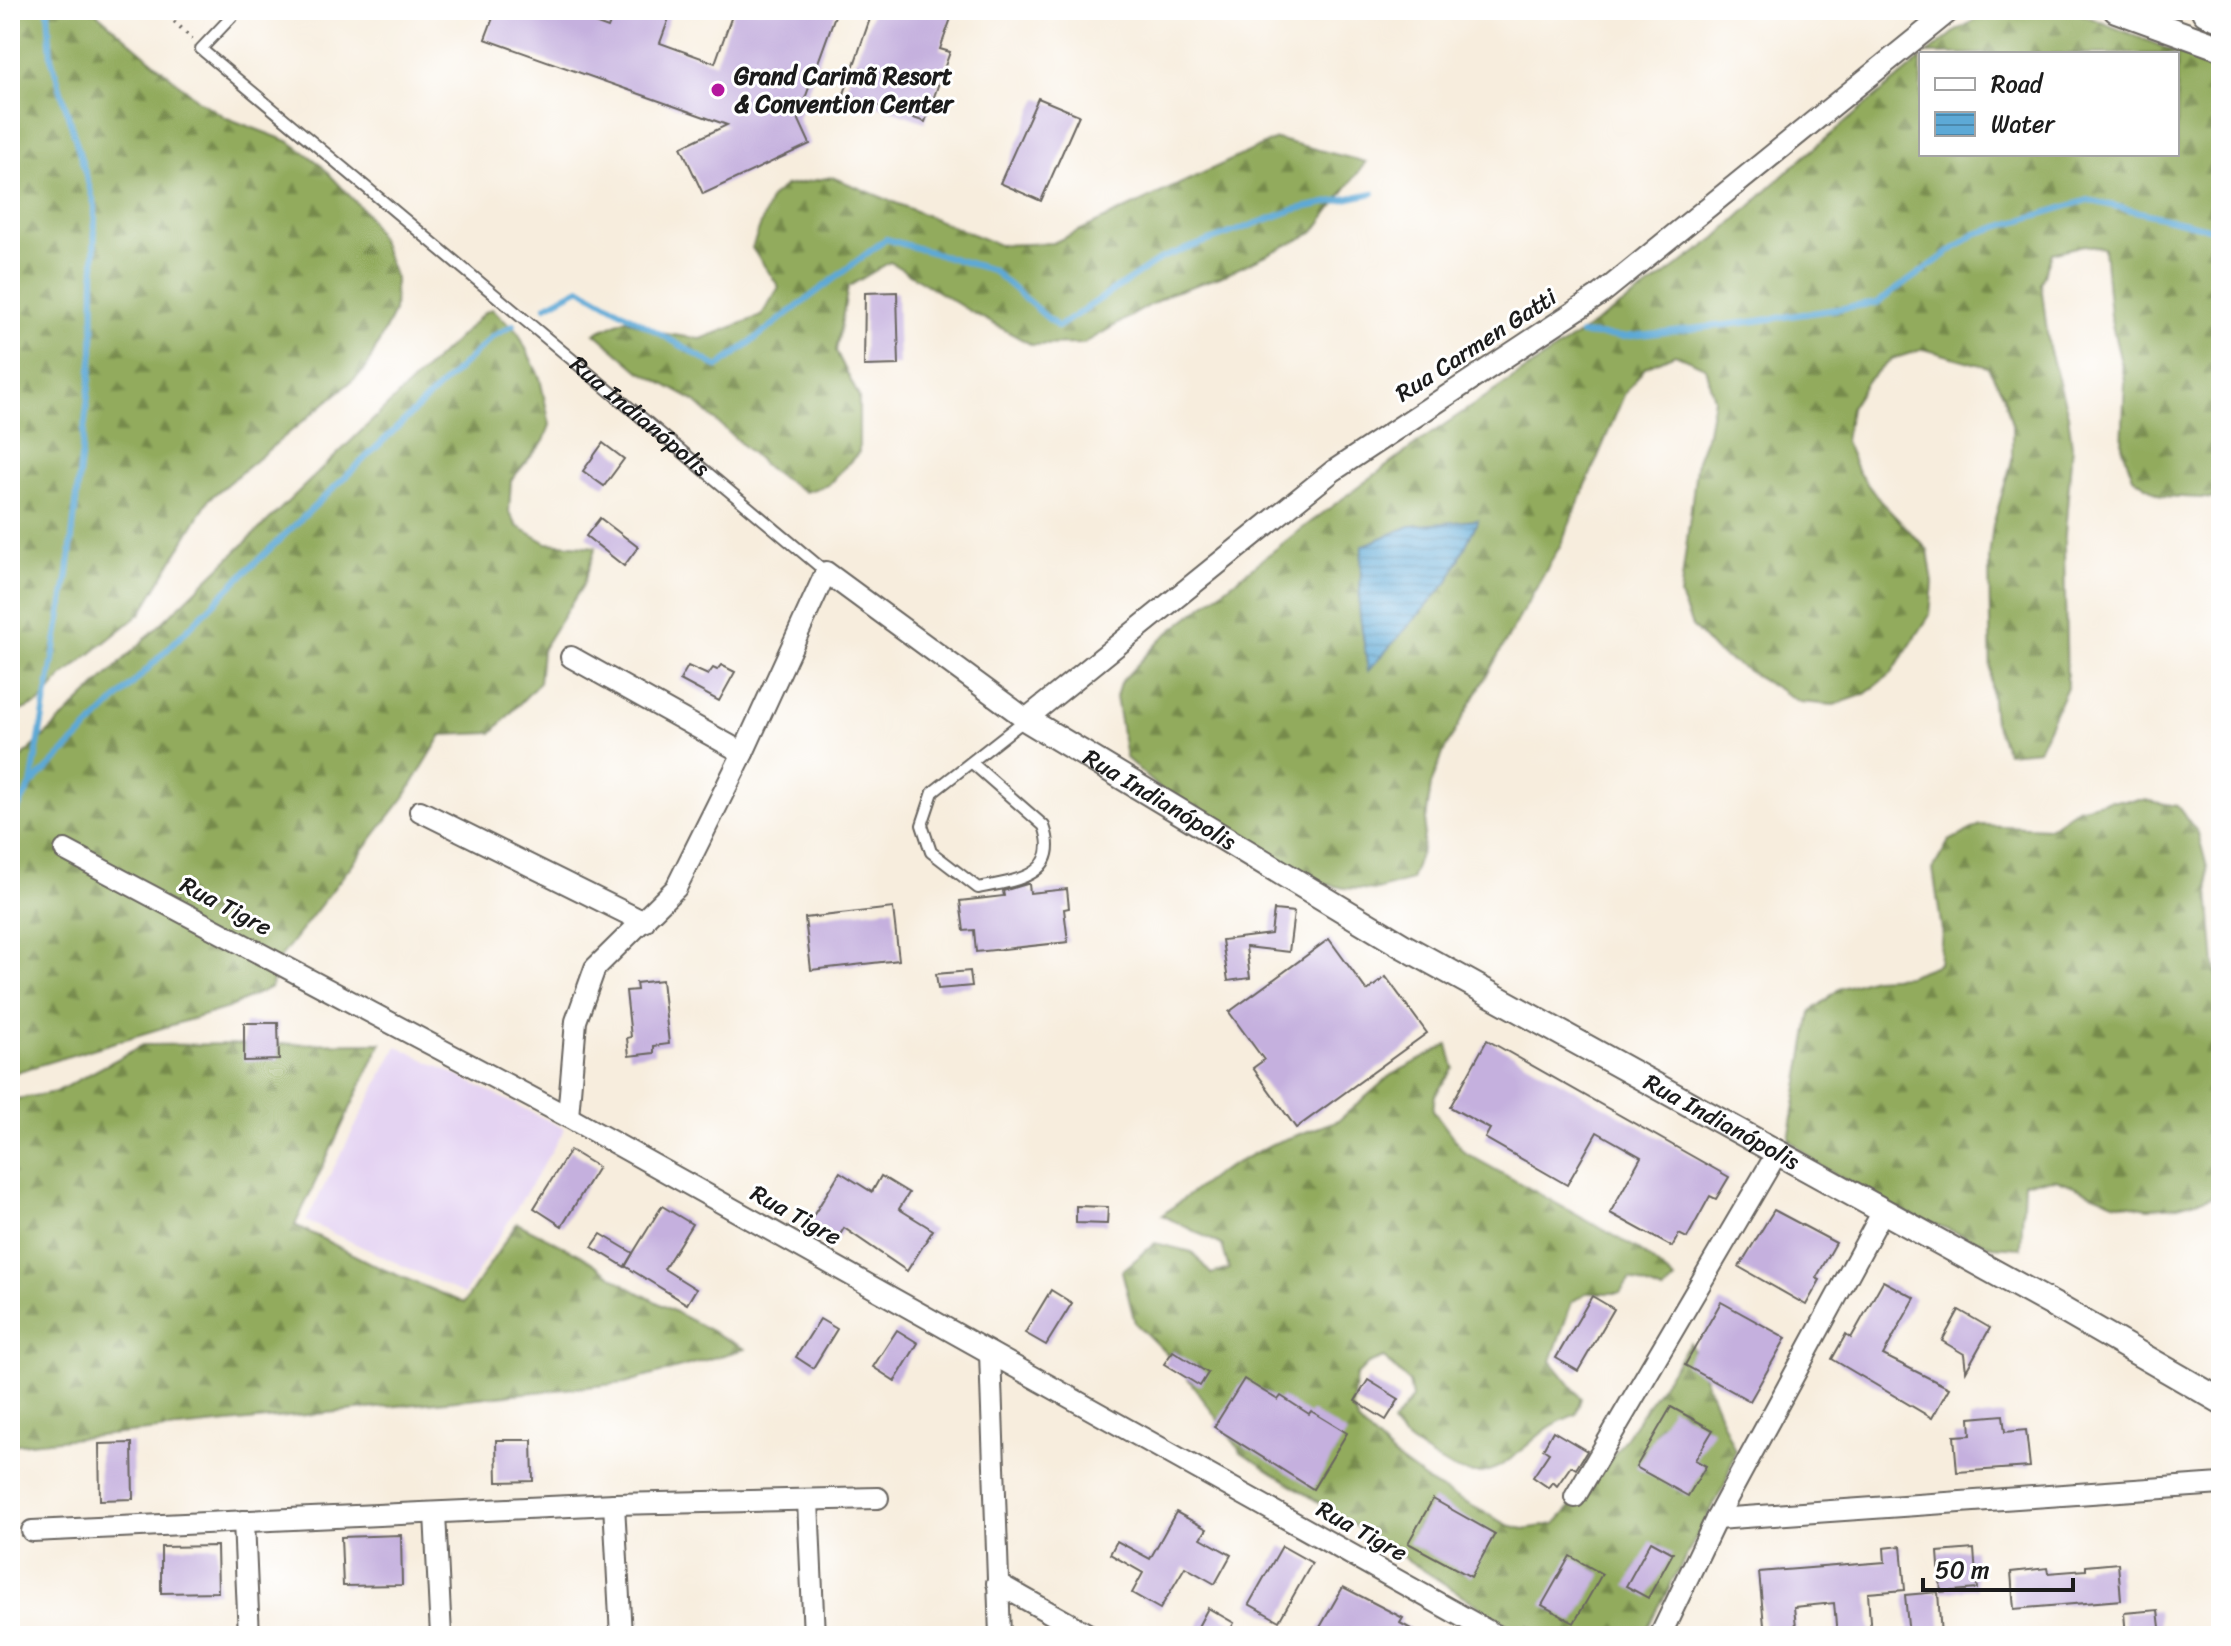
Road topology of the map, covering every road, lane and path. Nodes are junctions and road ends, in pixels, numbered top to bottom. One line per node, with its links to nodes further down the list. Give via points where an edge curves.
1 (163, 10): 8 (path)
2 (238, 10): 8 (lane)
3 (1951, 10): 11 (street, Rua Carmen Gatti, via 1601,294 1333,471)
4 (2116, 10): 7 (street)
5 (2208, 10): 6 (highway)
6 (2221, 15)
7 (2221, 48)
8 (201, 49): 9 (lane, Rua Indianópolis)
9 (826, 572): 11 (street, Rua Indianópolis); 12 (street)
10 (571, 657): 12 (street)
11 (1026, 719): 13 (lane); 18 (street, Rua Indianópolis, via 1403,946)
12 (743, 753): 16 (street, via 676,888)
13 (971, 762): 13 (lane, via 1044,826 1049,840 1044,863 1027,878 978,888 931,852 922,825 933,792)
14 (420, 811): 16 (street)
15 (65, 850): 17 (street, Rua Tigre)
16 (644, 922): 17 (street, via 595,968 576,1021)
17 (568, 1117): 20 (street, Rua Tigre)
18 (1777, 1153): 19 (street, Rua Indianópolis); 23 (street)
19 (1883, 1211): 21 (street, Rua Indianópolis); 28 (street)
20 (990, 1353): 31 (street); 38 (street, Rua Tigre)
21 (2221, 1401)
22 (2221, 1484): 28 (street)
23 (1575, 1497)
24 (878, 1498): 25 (street)
25 (808, 1501): 26 (street); 35 (street)
26 (614, 1504): 27 (street); 34 (street)
27 (435, 1513): 29 (street); 33 (street)
28 (1716, 1519): 39 (street)
29 (244, 1521): 30 (street); 32 (street)
30 (32, 1531)
31 (997, 1583): 36 (street); 37 (street)
32 (249, 1636)
33 (441, 1636)
34 (621, 1636)
35 (814, 1636)
36 (1000, 1636)
37 (1091, 1636)
38 (1497, 1636)
39 (1660, 1636)

